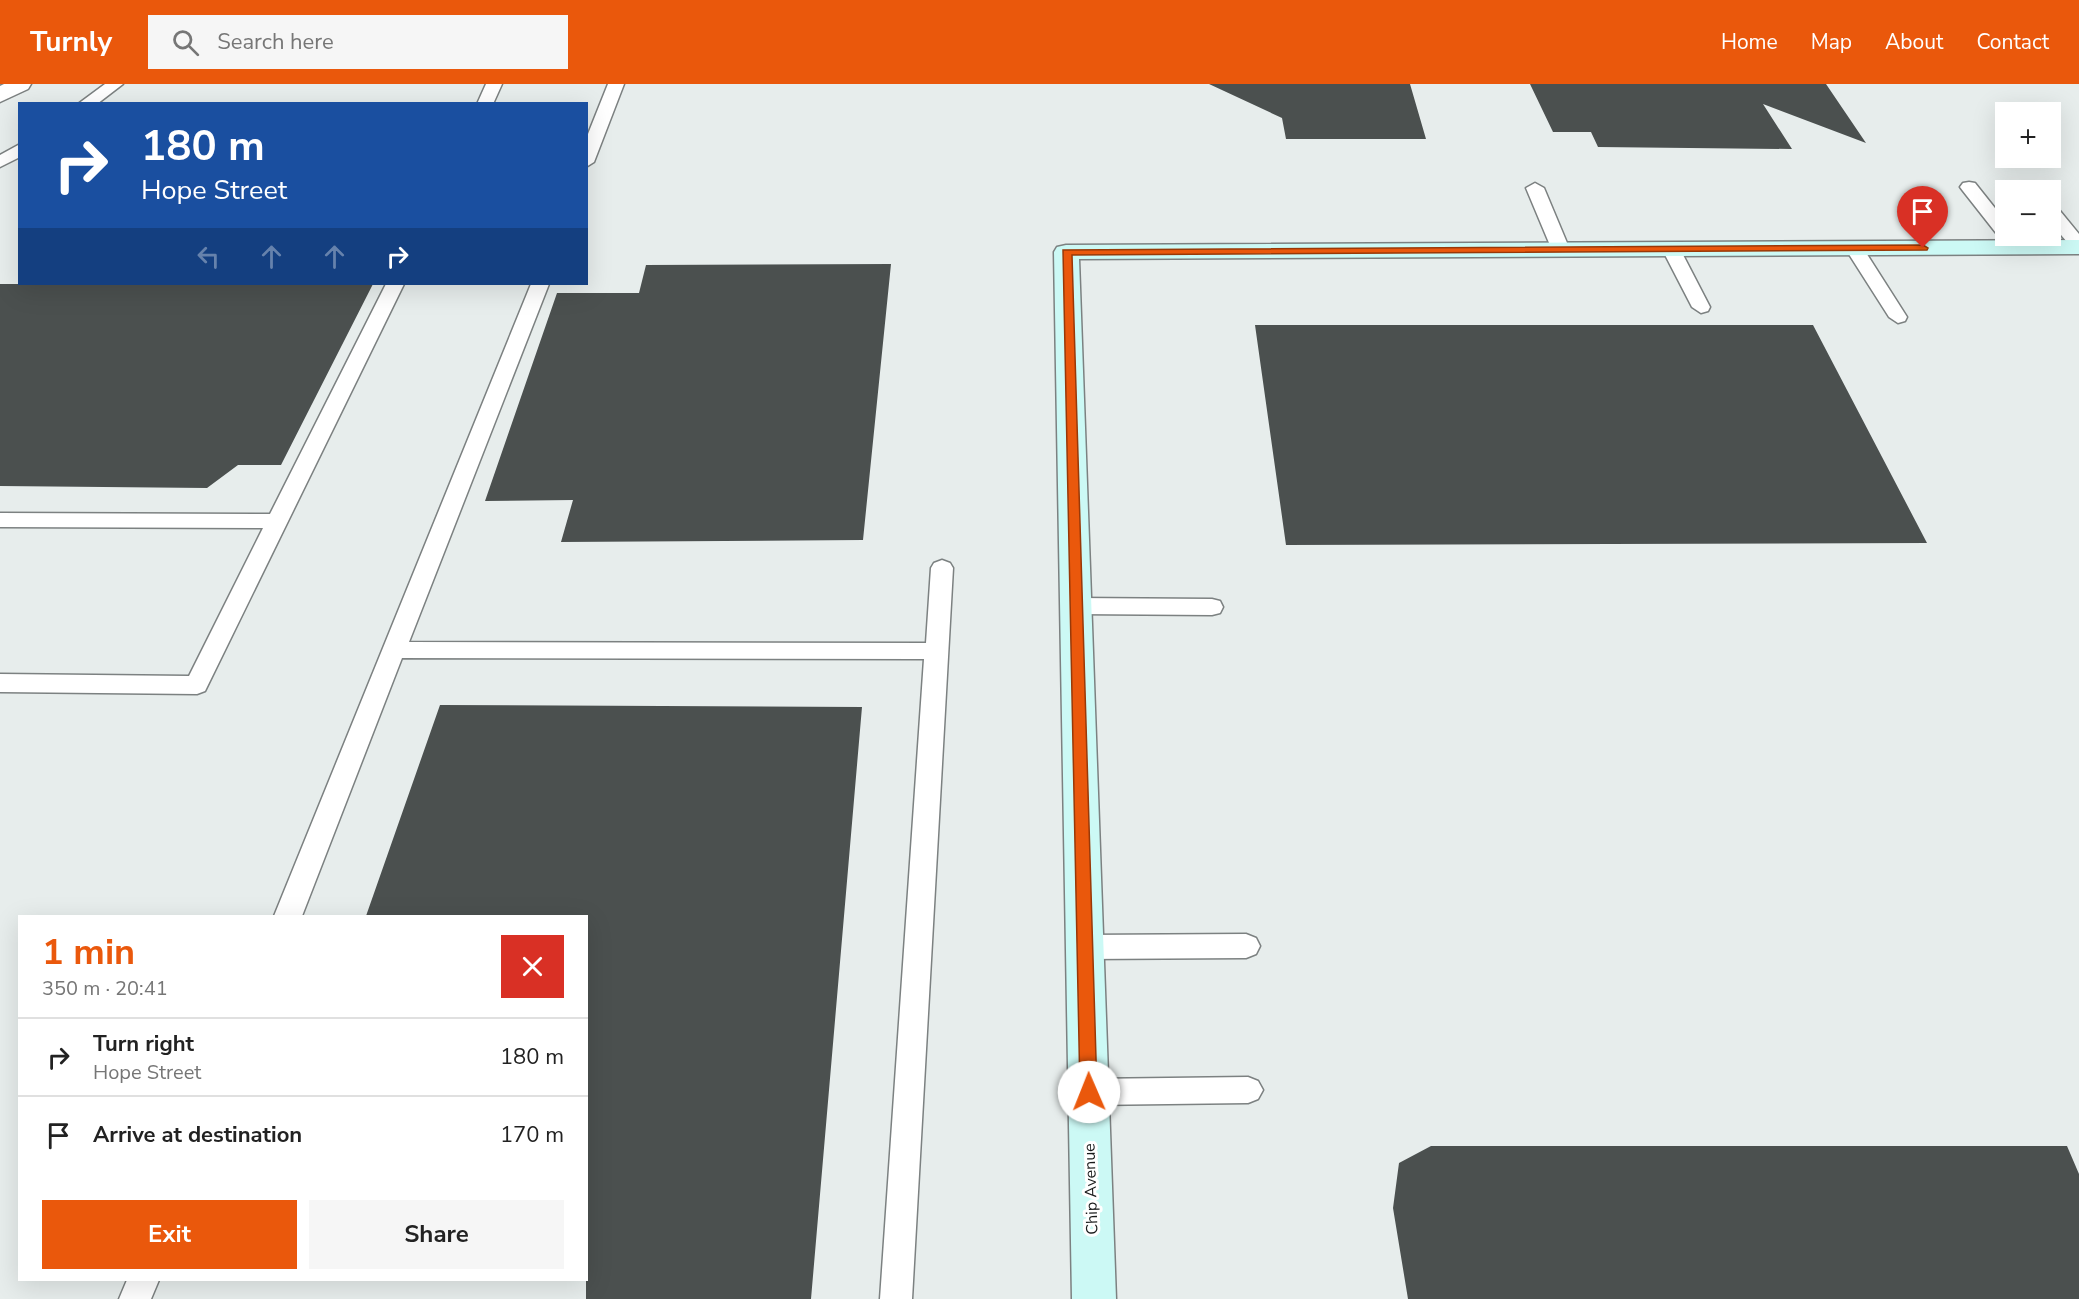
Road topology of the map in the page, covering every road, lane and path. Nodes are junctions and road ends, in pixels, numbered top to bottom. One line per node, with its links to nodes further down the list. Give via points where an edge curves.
1 (20, 84): 5 (street)
2 (115, 84): 6 (lane)
3 (494, 84): 7 (lane)
4 (616, 84): 9 (lane)
5 (0, 95)
6 (89, 102)
7 (486, 102)
8 (18, 150): 10 (lane)
9 (588, 157)
10 (0, 162)
11 (1969, 187): 13 (lane)
12 (1535, 189): 20 (lane)
13 (1995, 221)
14 (2061, 224): 17 (lane)
15 (1995, 240): 18 (street)
16 (2061, 244): 17 (street)
17 (2079, 246)
18 (1854, 248): 19 (street); 24 (lane)
19 (1671, 249): 20 (street); 23 (lane)
20 (1561, 250): 28 (street, Chip Avenue, via 1066,252)
21 (395, 285): 26 (lane)
22 (540, 285): 30 (lane)
23 (1701, 307)
24 (1898, 316)
25 (0, 520): 26 (lane)
26 (277, 521): 32 (lane, via 197,685)
27 (942, 568): 31 (lane)
28 (1076, 606): 29 (lane); 35 (street, Chip Avenue)
29 (1212, 607)
30 (394, 650): 31 (lane); 33 (lane)
31 (937, 651): 40 (lane)
32 (0, 683)
33 (288, 915)
34 (1246, 946): 35 (lane)
35 (1085, 947): 37 (street, Chip Avenue)
36 (1248, 1090): 37 (lane)
37 (1089, 1092): 41 (street, Chip Avenue)
38 (143, 1281): 39 (lane)
39 (135, 1299)
40 (896, 1299)
41 (1094, 1299)

